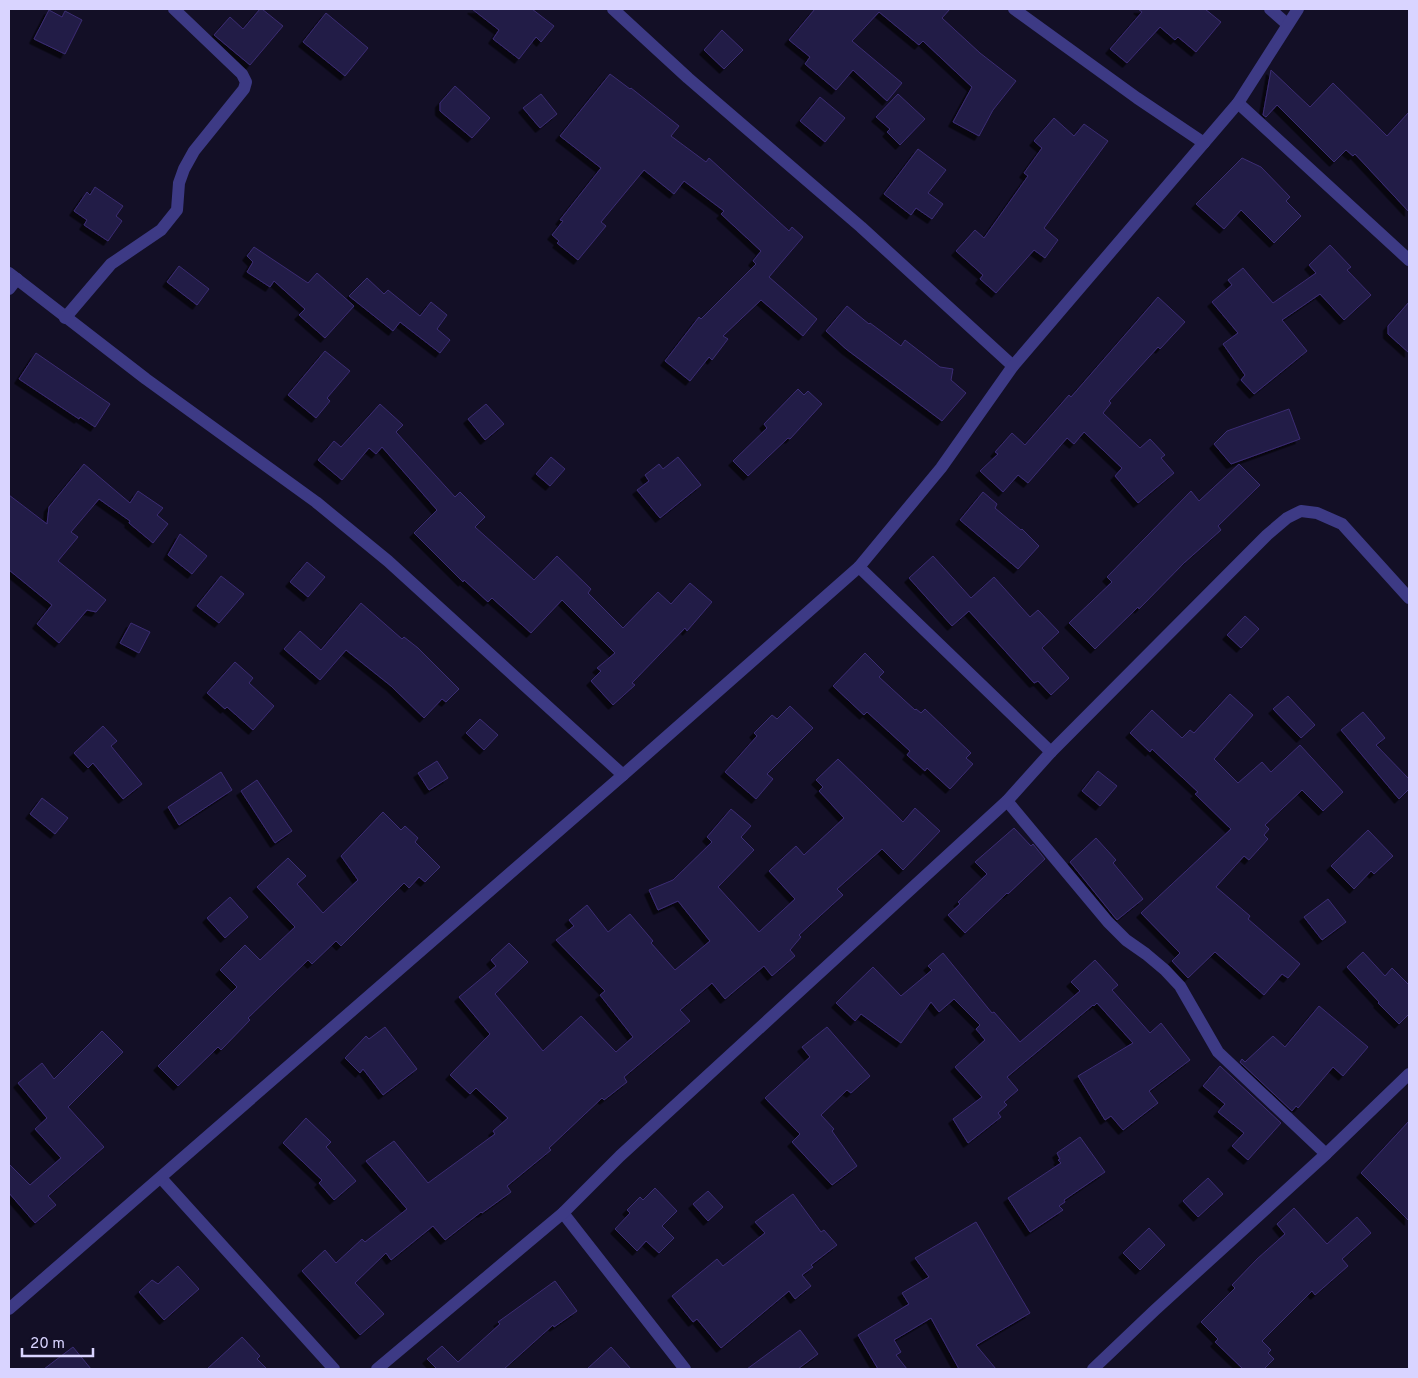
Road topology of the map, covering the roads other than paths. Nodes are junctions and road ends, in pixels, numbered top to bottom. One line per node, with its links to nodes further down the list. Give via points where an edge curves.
1 (174, 9): 11 (street, via 242,74 246,82 244,89 184,168 177,210 161,230 111,264)
2 (613, 9): 12 (street)
3 (1014, 9): 8 (street)
4 (1270, 9): 6 (street)
5 (1298, 9): 6 (street)
6 (1287, 24): 7 (street)
7 (1238, 103): 8 (street); 9 (street)
8 (1204, 143): 12 (street)
9 (1409, 260)
10 (12, 280): 11 (street)
11 (65, 318): 16 (street, via 316,502 388,562)
12 (1013, 366): 13 (street, via 941,468)
13 (859, 567): 15 (street); 16 (street)
14 (1409, 598): 15 (street, via 1342,524 1317,513 1301,512 1287,518)
15 (1051, 752): 17 (street)
16 (623, 775): 20 (street)
17 (1007, 801): 19 (street, via 1108,922 1180,986 1218,1052); 21 (street, via 620,1156)
18 (1409, 1074): 19 (street)
19 (1326, 1154): 26 (street)
20 (161, 1178): 22 (street); 23 (street)
21 (563, 1213): 24 (street); 25 (street)
22 (9, 1309)
23 (334, 1369)
24 (377, 1369)
25 (685, 1369)
26 (1093, 1369)

